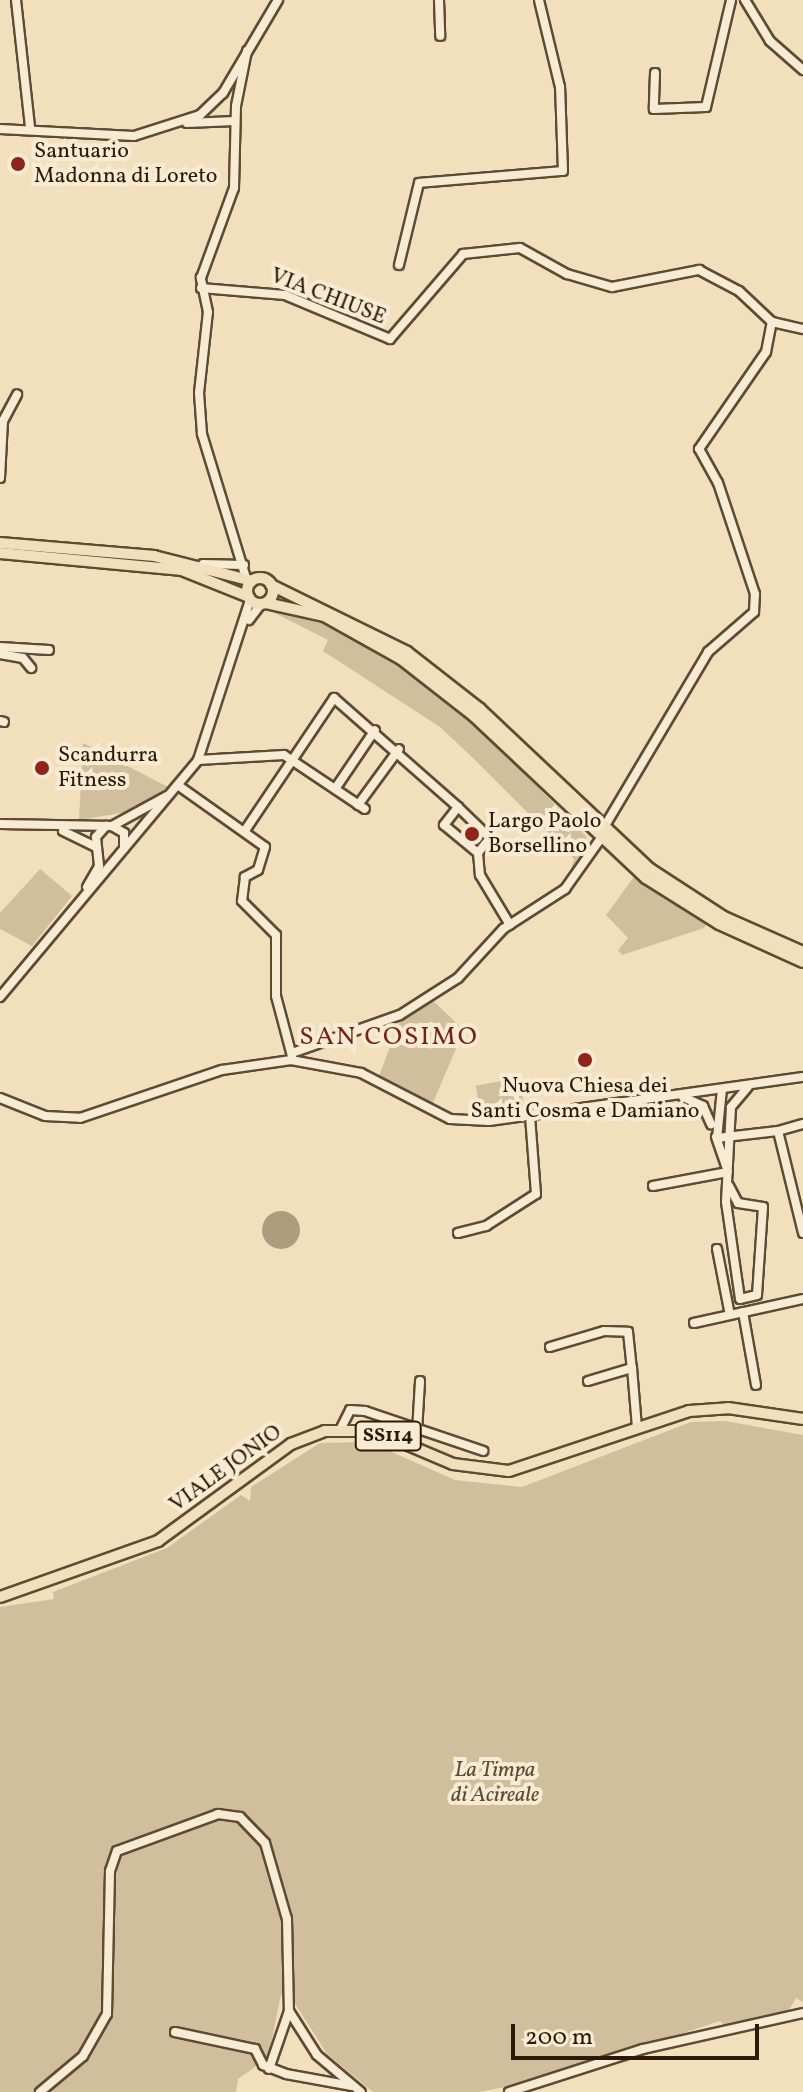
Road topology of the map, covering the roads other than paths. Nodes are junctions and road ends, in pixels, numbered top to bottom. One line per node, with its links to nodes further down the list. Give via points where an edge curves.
1 (16, 0): 13 (street)
2 (278, 0): 8 (street)
3 (439, 0): 7 (street)
4 (539, 0): 15 (street, via 560,87 563,171 419,183)
5 (731, 0): 10 (street, via 706,107 654,109)
6 (745, 0): 9 (street, via 770,41)
7 (440, 36)
8 (247, 51): 11 (street); 12 (street, via 212,106)
9 (803, 70)
10 (655, 73)
11 (235, 121): 12 (street); 16 (street, via 234,188)
12 (179, 123): 13 (street, via 121,136)
13 (30, 127): 14 (street)
14 (0, 129)
15 (399, 265)
16 (201, 288): 17 (street, VIA CHIUSE, via 285,295 390,339 463,254 520,248 567,274 612,287 699,270 739,291); 23 (street, via 208,312 199,420)
17 (772, 322): 18 (street); 41 (street, via 766,352 699,449 718,483 755,594 754,612 700,663)
18 (803, 329)
19 (17, 395): 20 (street, via 3,421)
20 (0, 478)
21 (0, 543): 23 (main road, via 178,560)
22 (0, 553): 25 (main road, via 182,570)
23 (250, 574): 24 (main road); 25 (main road)
24 (271, 585): 25 (main road); 41 (main road, via 347,618 444,679)
25 (257, 601): 32 (street); 41 (main road, via 324,616 427,677)
26 (0, 647): 27 (street)
27 (49, 650)
28 (0, 654): 29 (street, via 23,658)
29 (31, 668)
30 (375, 730): 31 (street); 33 (street, via 334,698); 35 (street)
31 (399, 749): 35 (street, via 362,807); 36 (street)
32 (198, 760): 33 (street); 34 (street)
33 (292, 760): 35 (street); 40 (street)
34 (176, 789): 38 (street); 40 (street); 43 (street)
35 (335, 789)
36 (456, 804): 44 (street, via 490,838); 44 (street, via 444,825)
37 (0, 824): 39 (street)
38 (109, 826): 39 (street); 42 (street); 43 (street, via 125,835)
39 (46, 828): 42 (street, via 83,835)
40 (246, 829): 50 (street, via 265,847 241,890 256,917 276,935 276,996)
41 (601, 835): 46 (street, via 565,889); 47 (main road, via 696,901); 48 (main road, via 690,908)
42 (99, 850): 43 (street); 45 (street)
43 (121, 851): 45 (street)
44 (478, 853): 46 (street, via 480,875)
45 (81, 898): 49 (street)
46 (510, 925): 50 (street, via 470,970 408,1011)
47 (803, 952)
48 (803, 962)
49 (0, 997)
50 (292, 1056): 55 (street, via 222,1070 80,1118 45,1116); 56 (street, via 361,1073 450,1119)
51 (803, 1077): 52 (street)
52 (751, 1084): 53 (street); 57 (street, via 735,1099)
53 (722, 1089): 54 (street); 57 (street); 61 (street)
54 (674, 1095): 56 (street); 61 (street, via 703,1106)
55 (0, 1098)
56 (530, 1116): 66 (street, via 536,1194 486,1226)
57 (729, 1121): 60 (street)
58 (803, 1124): 59 (street)
59 (778, 1131): 60 (street); 65 (street)
60 (729, 1136): 61 (street); 62 (street)
61 (717, 1138): 62 (street)
62 (728, 1172): 63 (street); 64 (street)
63 (653, 1186)
64 (729, 1186): 64 (street, via 738,1203 763,1207 757,1295 740,1299)
65 (801, 1215): 67 (street)
66 (458, 1233)
67 (803, 1233)
68 (717, 1249): 71 (street)
69 (803, 1299): 70 (street)
70 (743, 1312): 71 (street); 77 (street)
71 (730, 1315): 72 (street)
72 (694, 1323)
73 (550, 1347): 74 (street, via 604,1331 628,1332)
74 (632, 1368): 76 (street); 80 (street)
75 (420, 1381): 81 (street)
76 (588, 1381)
77 (756, 1385)
78 (803, 1419): 80 (main road, VIALE JONIO / SS114, via 709,1408)
79 (341, 1428): 80 (main road, VIALE JONIO / SS114, via 375,1431 453,1464 509,1471); 81 (street, via 357,1410); 83 (main road, VIALE JONIO / SS114, via 291,1444 158,1541)
80 (637, 1428)
81 (417, 1432): 82 (street)
82 (483, 1451)
83 (0, 1597)
84 (289, 2011): 87 (street); 89 (street, via 317,2055); 90 (street, via 287,1919 265,1843 240,1817 209,1815 117,1851 110,1871 107,2014 83,2056)
85 (803, 2013): 88 (street, via 643,2049)
86 (175, 2032): 87 (street, via 255,2049)
87 (269, 2069): 89 (street)
88 (559, 2081): 91 (street); 92 (street)
89 (357, 2089)
90 (40, 2092)
91 (509, 2092)
92 (559, 2092)

